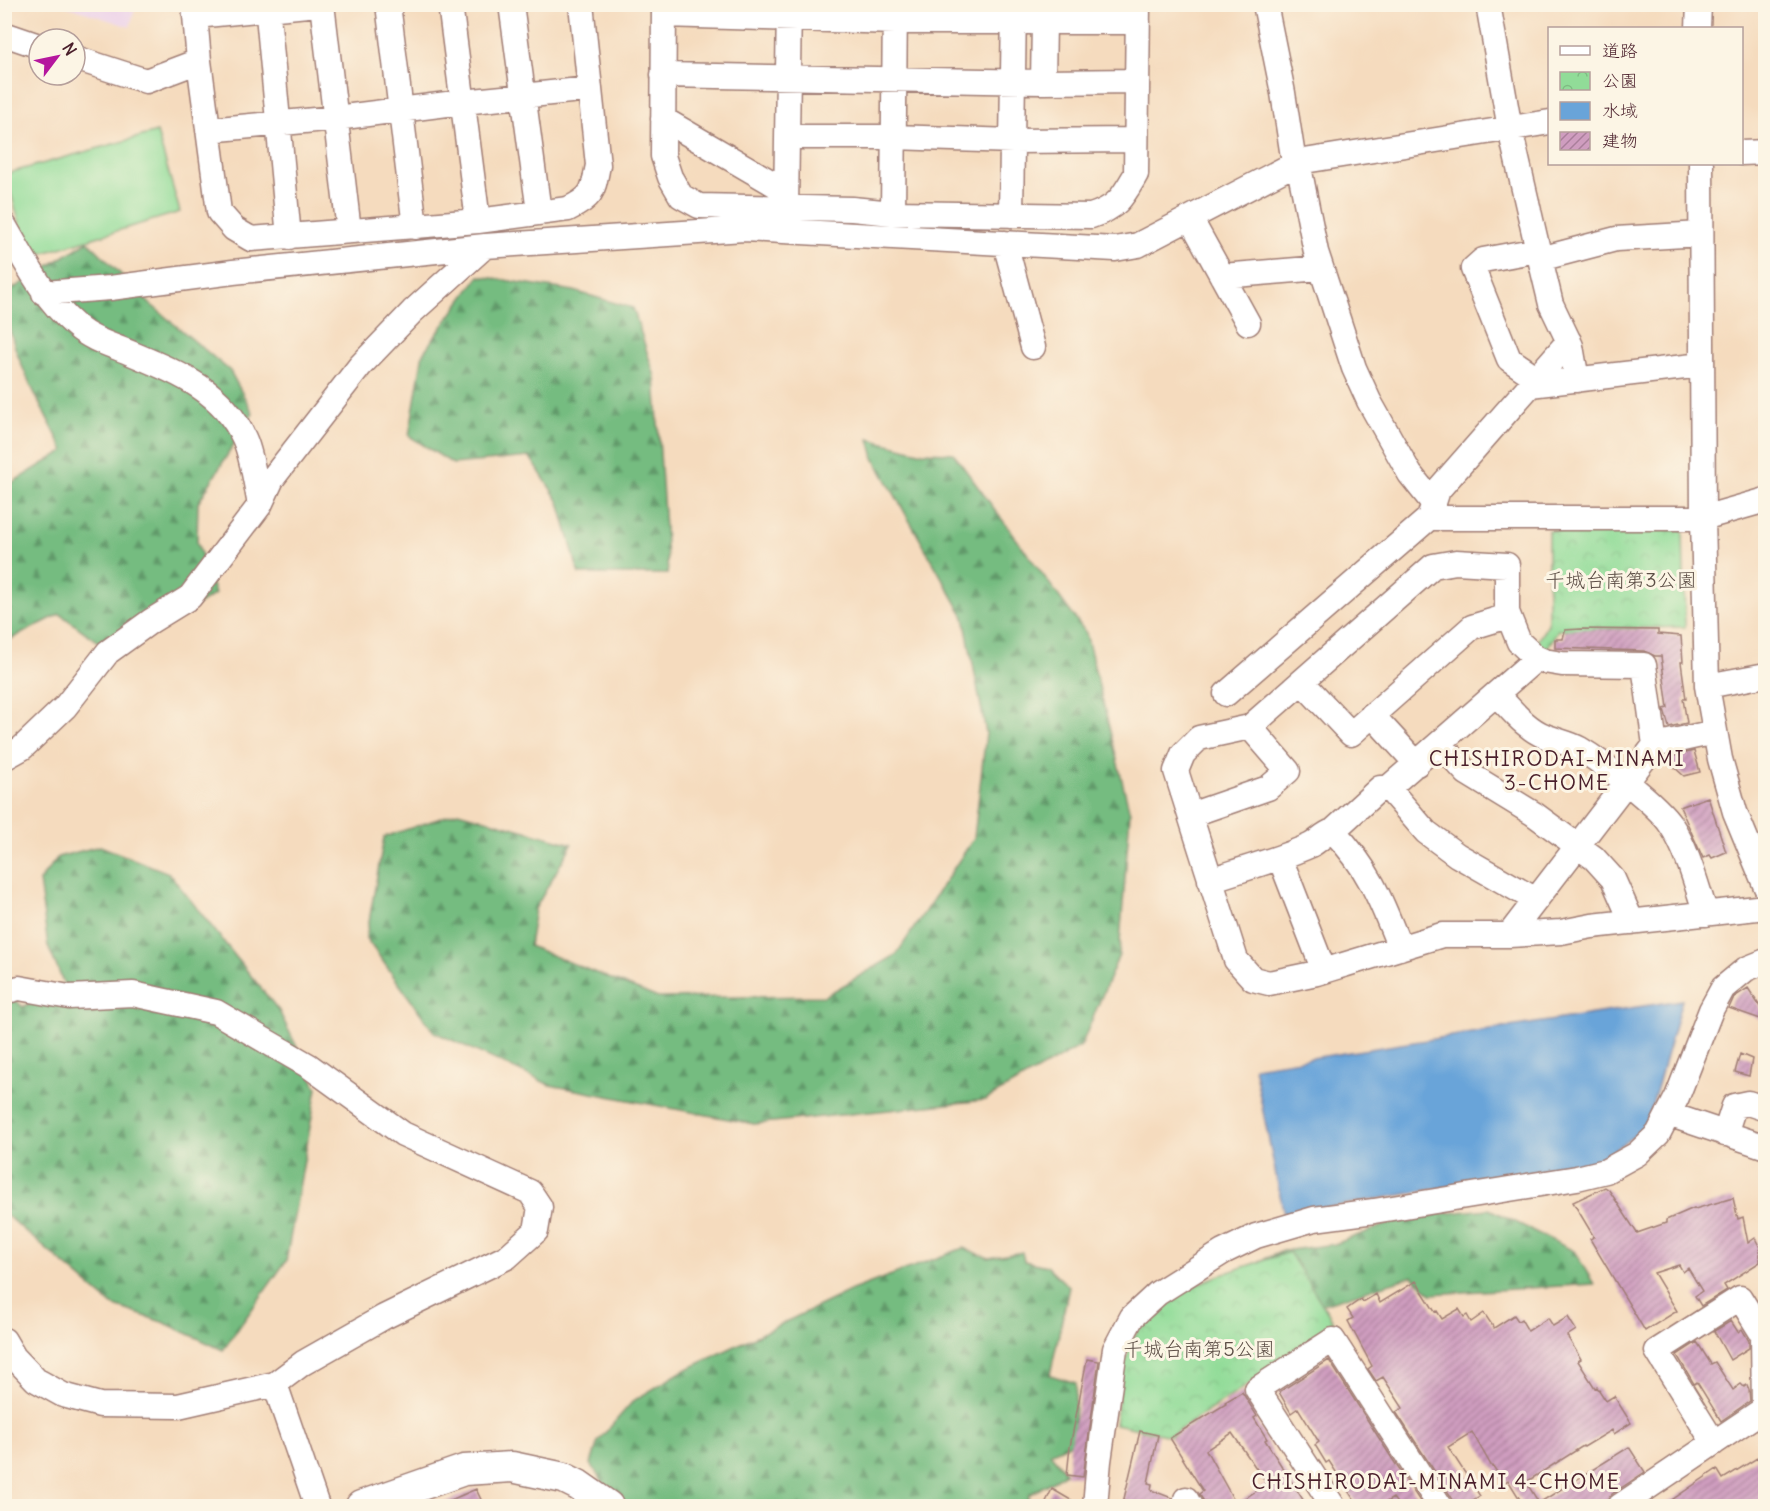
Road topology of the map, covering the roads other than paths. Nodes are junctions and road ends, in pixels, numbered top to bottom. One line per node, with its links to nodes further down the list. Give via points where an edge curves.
1 (320, 4): 9 (street); 34 (street)
2 (388, 4): 33 (street)
3 (450, 4): 32 (street)
4 (511, 4): 31 (street)
5 (581, 4): 30 (street)
6 (1265, 4): 46 (street)
7 (1488, 4): 38 (street)
8 (1698, 4): 19 (street)
9 (267, 7): 10 (street); 37 (street)
10 (195, 10): 22 (street)
11 (664, 10): 12 (street); 24 (street)
12 (788, 12): 13 (street); 25 (street)
13 (895, 13): 14 (street); 26 (street)
14 (950, 13): 15 (street)
15 (979, 13): 16 (street)
16 (1014, 13): 18 (street); 27 (street)
17 (1138, 14): 18 (street); 28 (street)
18 (1044, 22): 29 (street)
19 (1698, 27)
20 (4, 34): 21 (street)
21 (27, 42)
22 (199, 61): 23 (street, via 146,81); 39 (street)
23 (87, 62)
24 (663, 75): 25 (street); 35 (street)
25 (788, 78): 26 (street); 40 (street)
26 (894, 79): 27 (street); 41 (street)
27 (1013, 81): 29 (street); 43 (street)
28 (1137, 81): 29 (street); 42 (street)
29 (1043, 82)
30 (590, 89): 31 (street); 49 (street, via 598,165 593,191 579,204)
31 (523, 95): 32 (street); 49 (street)
32 (463, 102): 33 (street); 53 (street)
33 (401, 110): 34 (street); 55 (street)
34 (336, 118): 37 (street); 56 (street)
35 (663, 119): 48 (street); 48 (street, via 663,156 681,196 699,206)
36 (1548, 122): 38 (street)
37 (278, 123): 39 (street); 58 (street)
38 (1509, 129): 46 (street); 61 (street)
39 (208, 130): 58 (street, via 219,212 234,230 251,239)
40 (788, 137): 41 (street); 48 (street)
41 (894, 137): 43 (street); 50 (street)
42 (1136, 140): 43 (street); 51 (street, via 1136,174 1109,210 1091,216)
43 (1013, 141): 51 (street)
44 (1766, 152): 45 (street)
45 (1743, 153)
46 (1296, 163): 52 (street); 62 (street)
47 (1701, 165): 57 (street)
48 (786, 199): 50 (street)
49 (539, 212): 53 (street)
50 (893, 213): 51 (street)
51 (1011, 215)
52 (1190, 218): 59 (street, via 1138,245 1115,249); 63 (street)
53 (478, 221): 55 (street)
54 (4, 225): 64 (street)
55 (415, 226): 56 (street)
56 (349, 231): 58 (street)
57 (1701, 234): 61 (street, via 1616,238); 68 (street)
58 (289, 237)
59 (1005, 243): 60 (street, via 744,229); 67 (street)
60 (485, 246): 64 (street); 72 (street, via 360,366 272,479)
61 (1539, 254): 66 (street, via 1551,304); 70 (street, via 1483,260 1473,269 1509,359)
62 (1321, 268): 63 (street); 73 (street, via 1354,368)
63 (1222, 276): 65 (street)
64 (44, 293): 72 (street, via 76,327 182,375 219,400 245,439)
65 (1248, 323)
66 (1569, 341): 69 (street); 70 (street)
67 (1033, 348)
68 (1702, 365): 69 (street); 74 (street)
69 (1577, 380): 70 (street)
70 (1534, 381): 73 (street, via 1438,490)
71 (1766, 500): 74 (street)
72 (260, 505): 87 (street, via 190,597 108,652 65,707 22,748)
73 (1431, 511): 74 (street); 80 (street)
74 (1702, 518): 79 (street)
75 (1508, 616): 76 (street, via 1519,642); 78 (street, via 1507,565 1456,562 1433,566); 82 (street, via 1472,627)
76 (1538, 658): 81 (street); 86 (street, via 1562,664 1644,665)
77 (1766, 675): 79 (street)
78 (1302, 682): 82 (street, via 1351,734); 83 (street)
79 (1707, 686): 84 (street)
80 (1227, 694)
81 (1497, 695): 85 (street); 89 (street, via 1544,736 1579,749)
82 (1372, 715): 88 (street)
83 (1250, 727): 91 (street, via 1199,738 1183,754 1176,771); 91 (street, via 1288,771 1268,788)
84 (1715, 732): 86 (street); 96 (street, via 1735,812)
85 (1440, 744): 88 (street); 93 (street, via 1467,772)
86 (1655, 745): 89 (street)
87 (4, 758)
88 (1417, 764): 90 (street)
89 (1626, 783): 93 (street); 99 (street, via 1671,824)
90 (1388, 788): 92 (street, via 1380,788); 97 (street, via 1426,832 1457,855)
91 (1190, 815): 95 (street)
92 (1332, 831): 94 (street, via 1312,845); 102 (street, via 1370,877)
93 (1577, 846): 97 (street); 100 (street, via 1612,879)
94 (1280, 858): 95 (street); 104 (street)
95 (1210, 880): 104 (street, via 1236,960 1252,979 1269,983)
96 (1766, 887)
97 (1536, 900): 101 (street)
98 (1766, 907): 99 (street)
99 (1706, 914): 100 (street)
100 (1632, 922): 101 (street)
101 (1509, 935): 102 (street, via 1442,935)
102 (1400, 948): 104 (street)
103 (1766, 961): 107 (street, via 1746,969 1723,988)
104 (1324, 971)
105 (4, 992): 111 (street, via 19,988 69,997 133,994 216,1012 309,1066 403,1134 530,1192 540,1207 536,1232 507,1257 384,1317 303,1363)
106 (1766, 1108): 108 (street, via 1748,1103 1734,1106)
107 (1668, 1114): 108 (street); 117 (street, via 1658,1134 1637,1154 1606,1171 1314,1219 1256,1236 1158,1293 1132,1317 1115,1349)
108 (1725, 1134): 109 (street)
109 (1766, 1147)
110 (4, 1340): 111 (street, via 36,1380 63,1395 100,1405 178,1406)
111 (275, 1384): 114 (street)
112 (1765, 1410): 113 (street); 113 (street, via 1763,1335 1740,1298 1657,1350)
113 (1714, 1443): 120 (street)
114 (317, 1506)
115 (361, 1506): 116 (main road, via 464,1470 512,1467 564,1478)
116 (608, 1506)
117 (1095, 1506)
118 (1333, 1506): 119 (street, via 1257,1389 1333,1340)
119 (1440, 1506)
120 (1620, 1506)

